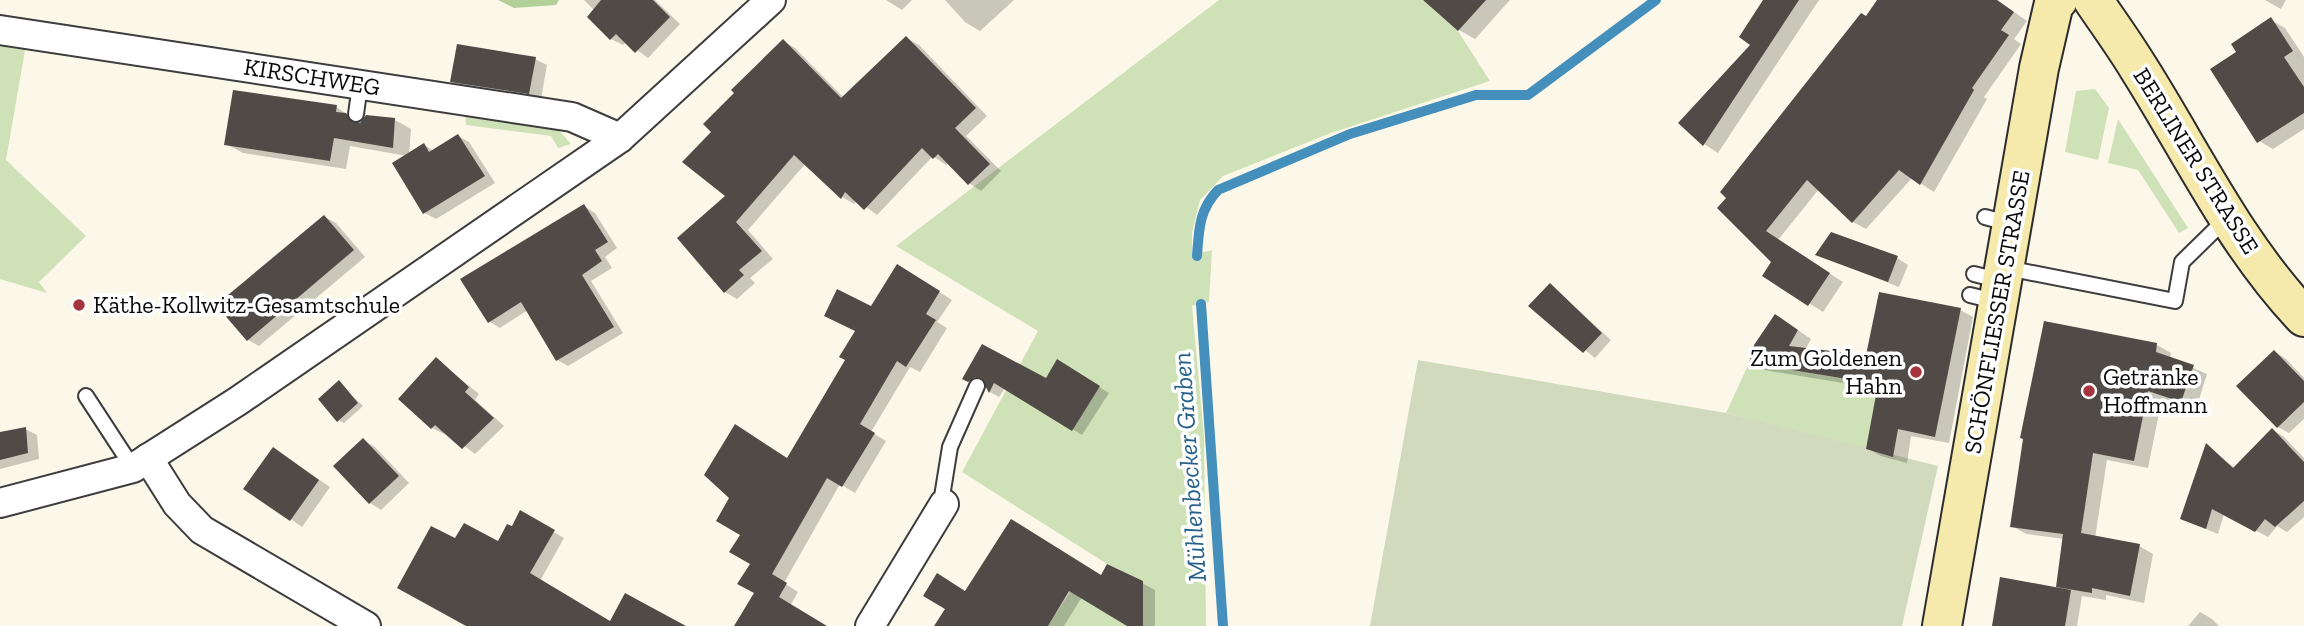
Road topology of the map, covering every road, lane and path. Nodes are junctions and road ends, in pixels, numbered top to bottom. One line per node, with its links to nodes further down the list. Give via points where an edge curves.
1 (771, 0): 7 (street)
2 (2058, 0): 9 (main road, SCHÖNFLIESSER STRASSE, via 1999,221)
3 (2093, 0): 8 (main road, BERLINER STRASSE, via 2138,66)
4 (0, 30): 5 (street, KIRSCHWEG)
5 (360, 85): 6 (lane); 7 (street, KIRSCHWEG, via 572,117)
6 (356, 114)
7 (620, 138): 13 (street)
8 (2227, 218): 9 (lane, via 2182,262 2175,301); 10 (main road, BERLINER STRASSE, via 2275,287)
9 (1990, 284): 18 (main road, SCHÖNFLIESSER STRASSE)
10 (2304, 317)
11 (977, 386): 15 (lane, via 950,447)
12 (86, 396): 13 (lane)
13 (140, 463): 14 (street); 16 (street, via 202,530)
14 (0, 503)
15 (942, 507): 17 (street)
16 (366, 626)
17 (870, 626)
18 (1942, 626)

